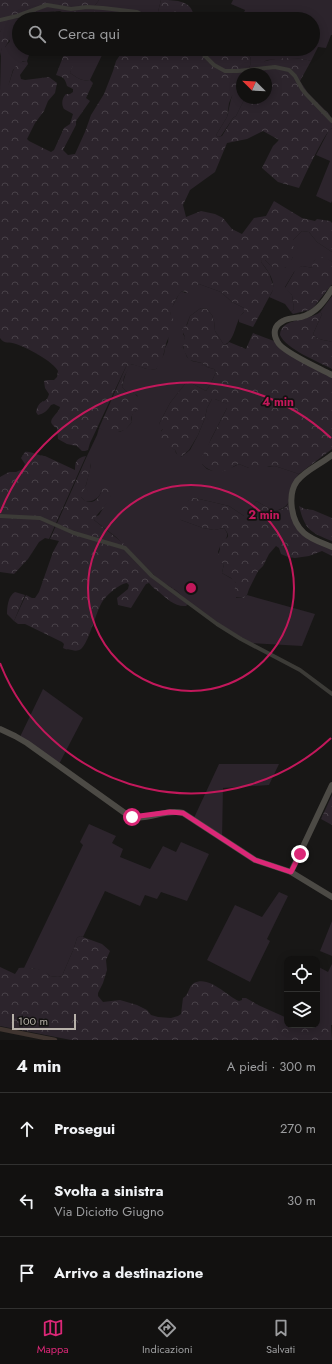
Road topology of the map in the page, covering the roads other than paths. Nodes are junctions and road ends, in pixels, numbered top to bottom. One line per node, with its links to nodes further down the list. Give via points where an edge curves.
1 (29, 12): 2 (street, via 47,5 71,9 87,7)
2 (136, 12)
3 (12, 17): 4 (street)
4 (0, 20)
5 (205, 56): 6 (street, via 225,71 275,67 289,70 306,94)
6 (332, 121)
7 (332, 289): 8 (main road, via 314,311 281,322 274,333 281,346)
8 (332, 375)
9 (332, 455): 11 (main road, via 298,480 291,504 303,533)
10 (0, 516): 12 (street, via 40,518 74,533 125,548 152,576 216,624 300,670)
11 (332, 547)
12 (332, 694)
13 (0, 729): 15 (main road, via 28,743 129,816 136,818 170,812 183,813 255,860)
14 (332, 785): 15 (main road)
15 (291, 872): 16 (main road)
16 (332, 897)

